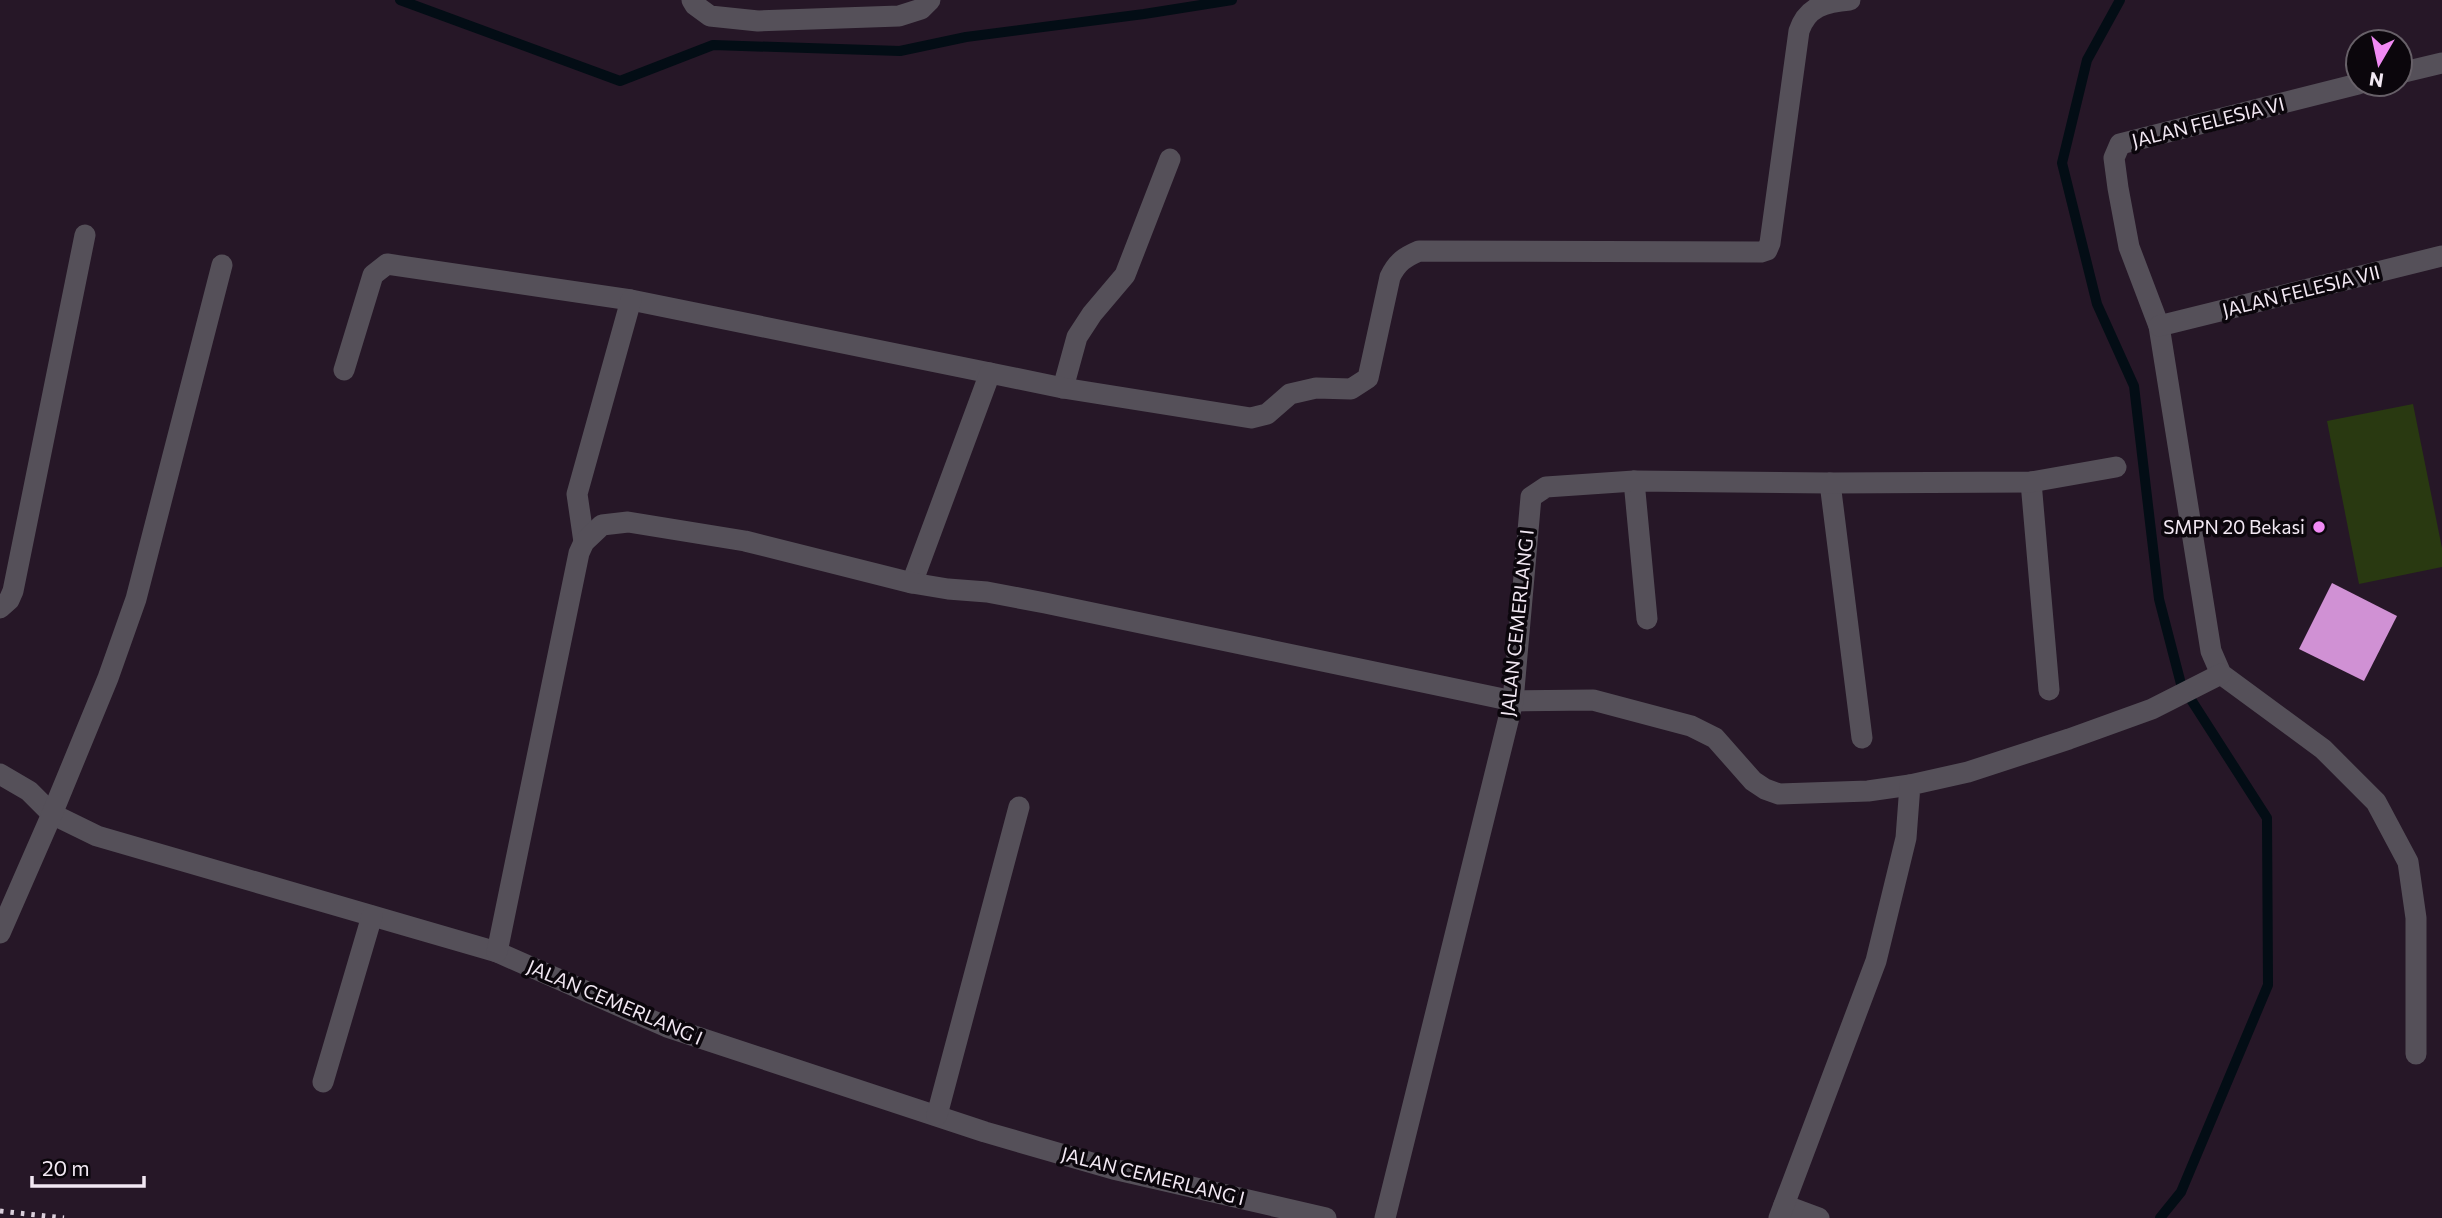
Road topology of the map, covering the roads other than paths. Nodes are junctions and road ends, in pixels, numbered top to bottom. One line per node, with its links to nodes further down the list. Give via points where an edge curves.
1 (692, 0): 2 (street, via 710,16 758,21 899,16 921,9)
2 (930, 0)
3 (1850, 0): 15 (street, via 1829,2 1803,17 1767,250 1419,251 1395,266 1368,378 1351,389 1316,388 1290,394 1267,414 1251,418)
4 (2442, 63): 5 (street)
5 (2414, 70)
6 (2344, 88): 12 (street, JALAN FELESIA VI, via 2120,144 2114,158 2129,247)
7 (1170, 159): 15 (street, via 1125,275 1077,337)
8 (85, 234): 22 (street, via 13,591)
9 (2442, 256): 12 (street, JALAN FELESIA VII)
10 (222, 264): 31 (street, via 136,599)
11 (631, 300): 13 (street, via 387,264 373,275); 14 (street); 20 (street, via 578,494)
12 (2159, 326): 24 (street, via 2211,651)
13 (344, 370)
14 (990, 373): 15 (street); 21 (street)
15 (1063, 388)
16 (2116, 467): 18 (street, JALAN CEMERLANG I)
17 (1634, 481): 19 (street, JALAN CEMERLANG I); 23 (street); 26 (street, JALAN CEMERLANG I, via 1546,487 1531,497)
18 (2031, 482): 19 (street, JALAN CEMERLANG I); 25 (street)
19 (1830, 483): 27 (street)
20 (584, 542): 21 (street, via 602,525 661,526 745,541); 34 (street)
21 (912, 583): 26 (street, via 1045,603)
22 (0, 608)
23 (1647, 619)
24 (2221, 674): 29 (street, via 2152,709 2006,761); 35 (street, via 2323,749 2376,802 2408,862 2416,918)
25 (2049, 690)
26 (1513, 701): 29 (street, via 1593,699 1691,726 1715,738 1753,781 1779,794); 40 (street, JALAN CEMERLANG I)
27 (1861, 738)
28 (0, 774): 31 (street, JALAN CEMERLANG I, via 29,791)
29 (1910, 785): 38 (street, via 1906,838 1876,961)
30 (1018, 807): 37 (street)
31 (52, 814): 32 (street, JALAN CEMERLANG I, via 97,836); 33 (street)
32 (372, 916): 34 (street, JALAN CEMERLANG I); 36 (street)
33 (0, 933)
34 (498, 952): 37 (street, JALAN CEMERLANG I, via 667,1027)
35 (2416, 1054)
36 (323, 1082)
37 (937, 1115): 39 (street, JALAN CEMERLANG I, via 1114,1169)
38 (1782, 1212): 41 (street)
39 (1326, 1218)
40 (1385, 1218)
41 (1819, 1218)

